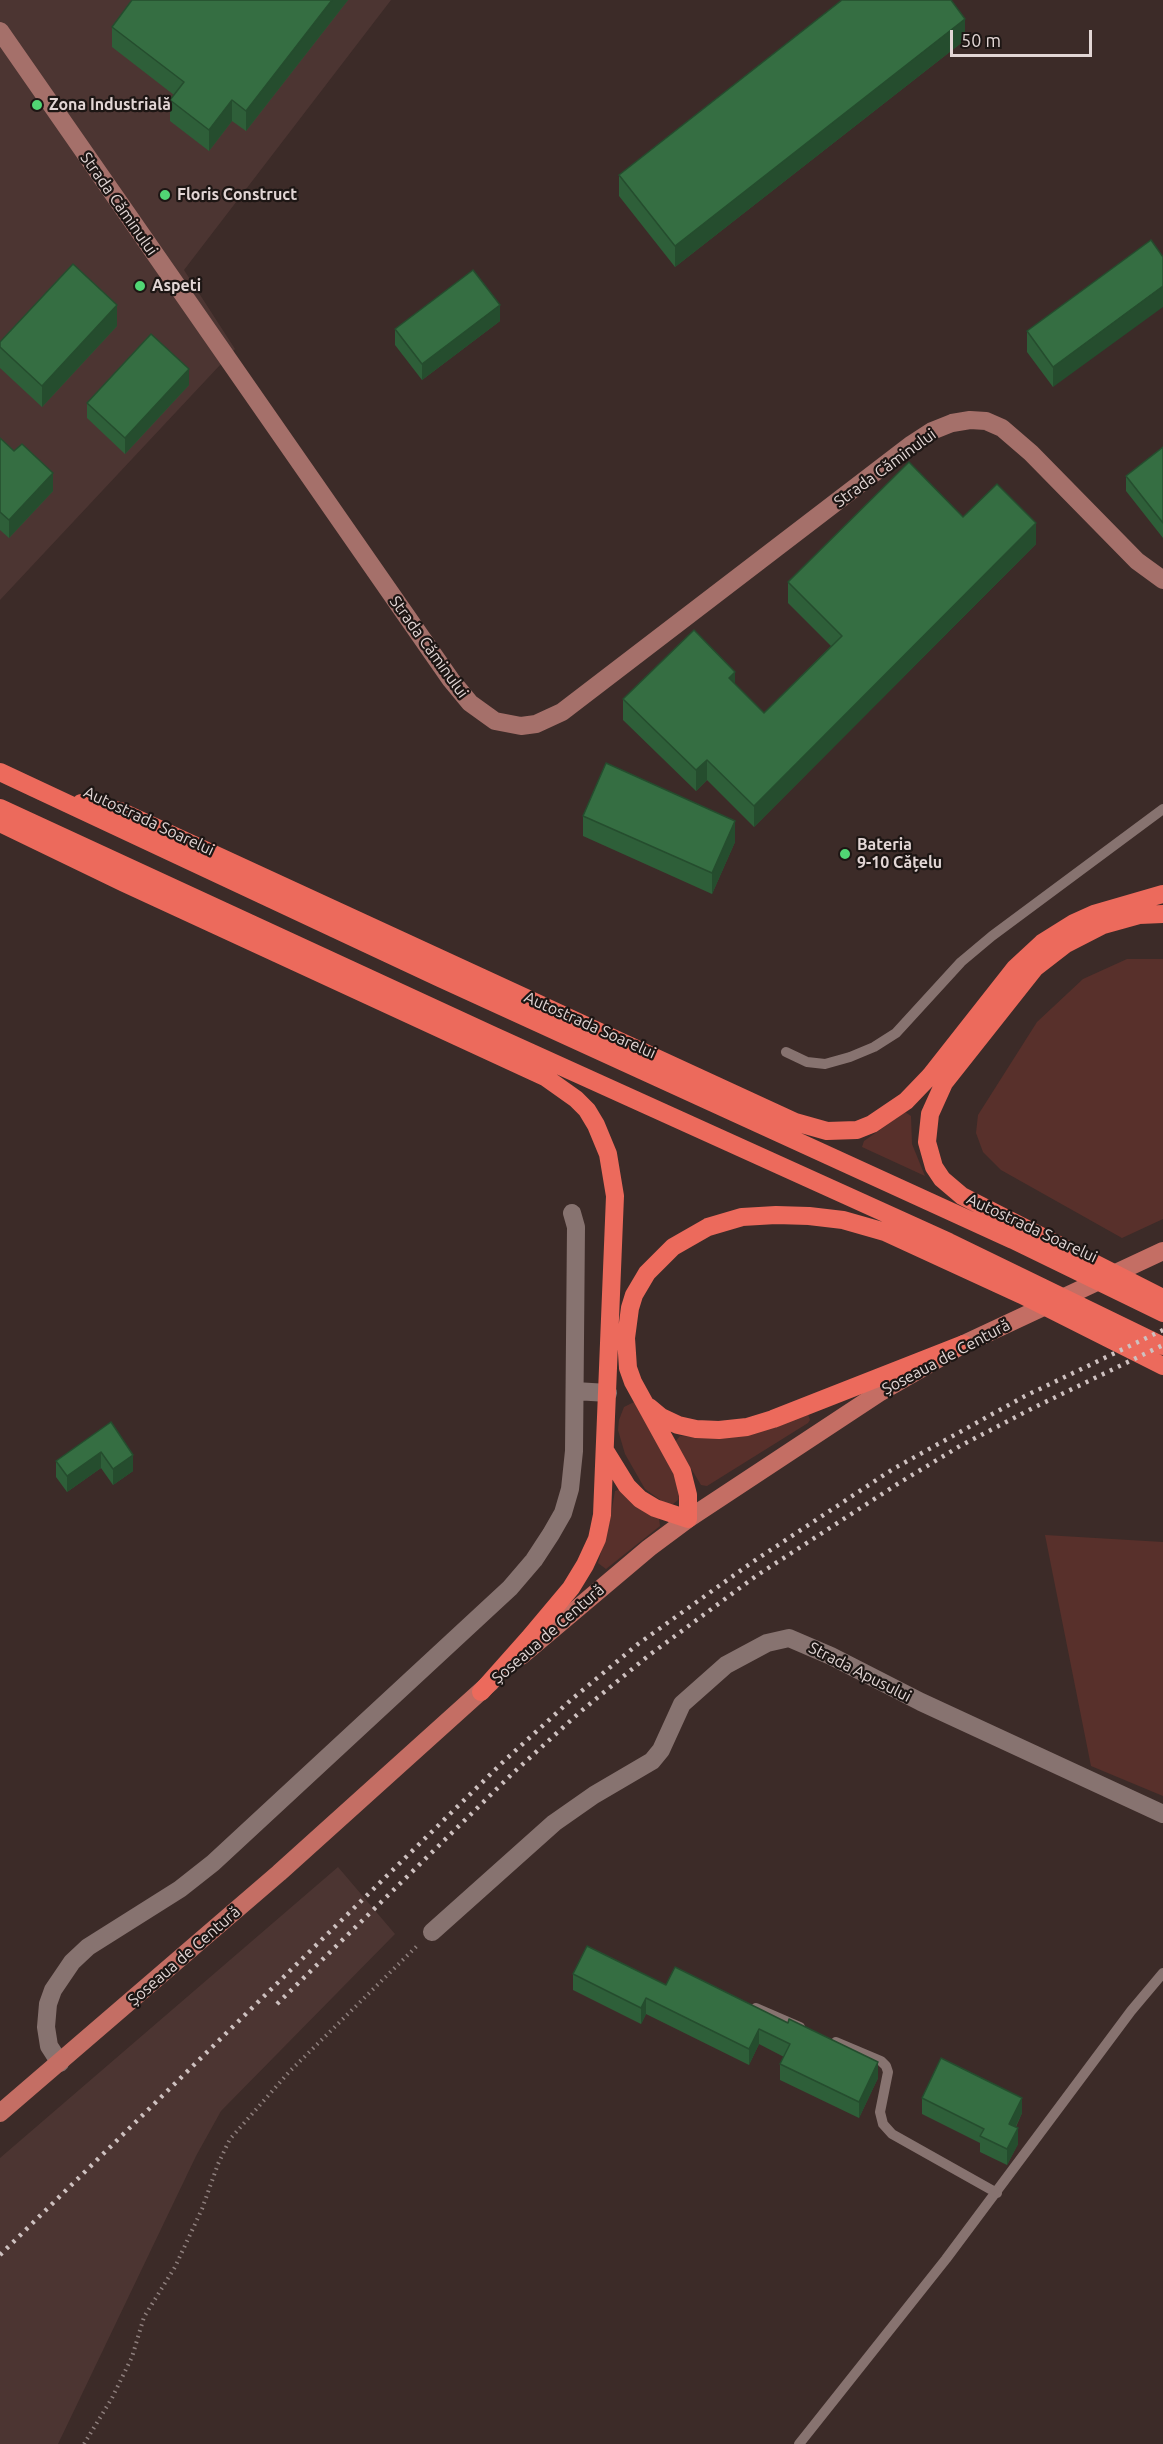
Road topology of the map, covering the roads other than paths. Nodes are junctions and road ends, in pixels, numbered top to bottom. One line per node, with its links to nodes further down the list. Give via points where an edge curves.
1 (0, 32): 2 (street, Strada Căminului, via 451,680 470,703 495,720 521,726 562,712 912,444 952,423 986,421 1002,428 1123,548)
2 (1163, 580)
3 (0, 772): 4 (highway, Autostrada Soarelui)
4 (50, 796): 8 (highway, via 120,811 795,1122 827,1131 857,1130 906,1101 1015,968 1042,943 1094,914); 16 (highway, Autostrada Soarelui)
5 (0, 808): 18 (highway, via 860,1201)
6 (1163, 809): 10 (lane, via 961,962 896,1033 874,1047 825,1064 807,1062)
7 (0, 823): 21 (highway, via 545,1077 582,1105 603,1139 615,1196)
8 (1163, 894)
9 (1163, 914): 15 (highway, via 1139,915 1102,925 1045,959 944,1083 934,1100 927,1130 930,1157 952,1189)
10 (786, 1052)
11 (572, 1213): 20 (street, via 576,1227)
12 (1163, 1246): 14 (main road)
13 (1163, 1251): 14 (main road, Șoseaua de Centură)
14 (1144, 1260): 17 (main road, Șoseaua de Centură)
15 (1163, 1298)
16 (1163, 1313)
17 (964, 1344): 22 (highway, via 747,1427 696,1429 678,1425); 24 (main road, Șoseaua de Centură, via 839,1418)
18 (1163, 1346)
19 (1163, 1366): 22 (highway, via 885,1232 809,1215 742,1217 708,1227 683,1241 647,1273 634,1295 627,1323 626,1353 633,1382)
20 (575, 1391): 21 (street); 32 (street, via 570,1488 563,1513 534,1560 481,1615 213,1863 88,1947 72,1962 48,2004 49,2046)
21 (608, 1393): 23 (highway)
22 (647, 1406): 24 (highway, via 684,1477)
23 (605, 1450): 24 (highway, via 617,1473 640,1499); 25 (highway, via 602,1515 585,1565 571,1588)
24 (688, 1519): 25 (main road, Șoseaua de Centură)
25 (480, 1692): 32 (main road, Șoseaua de Centură)
26 (1163, 1814): 27 (street, Strada Apusului, via 789,1638 767,1643 726,1665 682,1704 652,1761 554,1823)
27 (432, 1932)
28 (1163, 1973): 34 (lane)
29 (749, 2005): 30 (lane)
30 (815, 2033)
31 (826, 2038): 34 (lane, via 886,2066 880,2112 883,2124 892,2134)
32 (60, 2063): 33 (main road, Șoseaua de Centură)
33 (0, 2113)
34 (997, 2193): 35 (lane)
35 (799, 2444)

